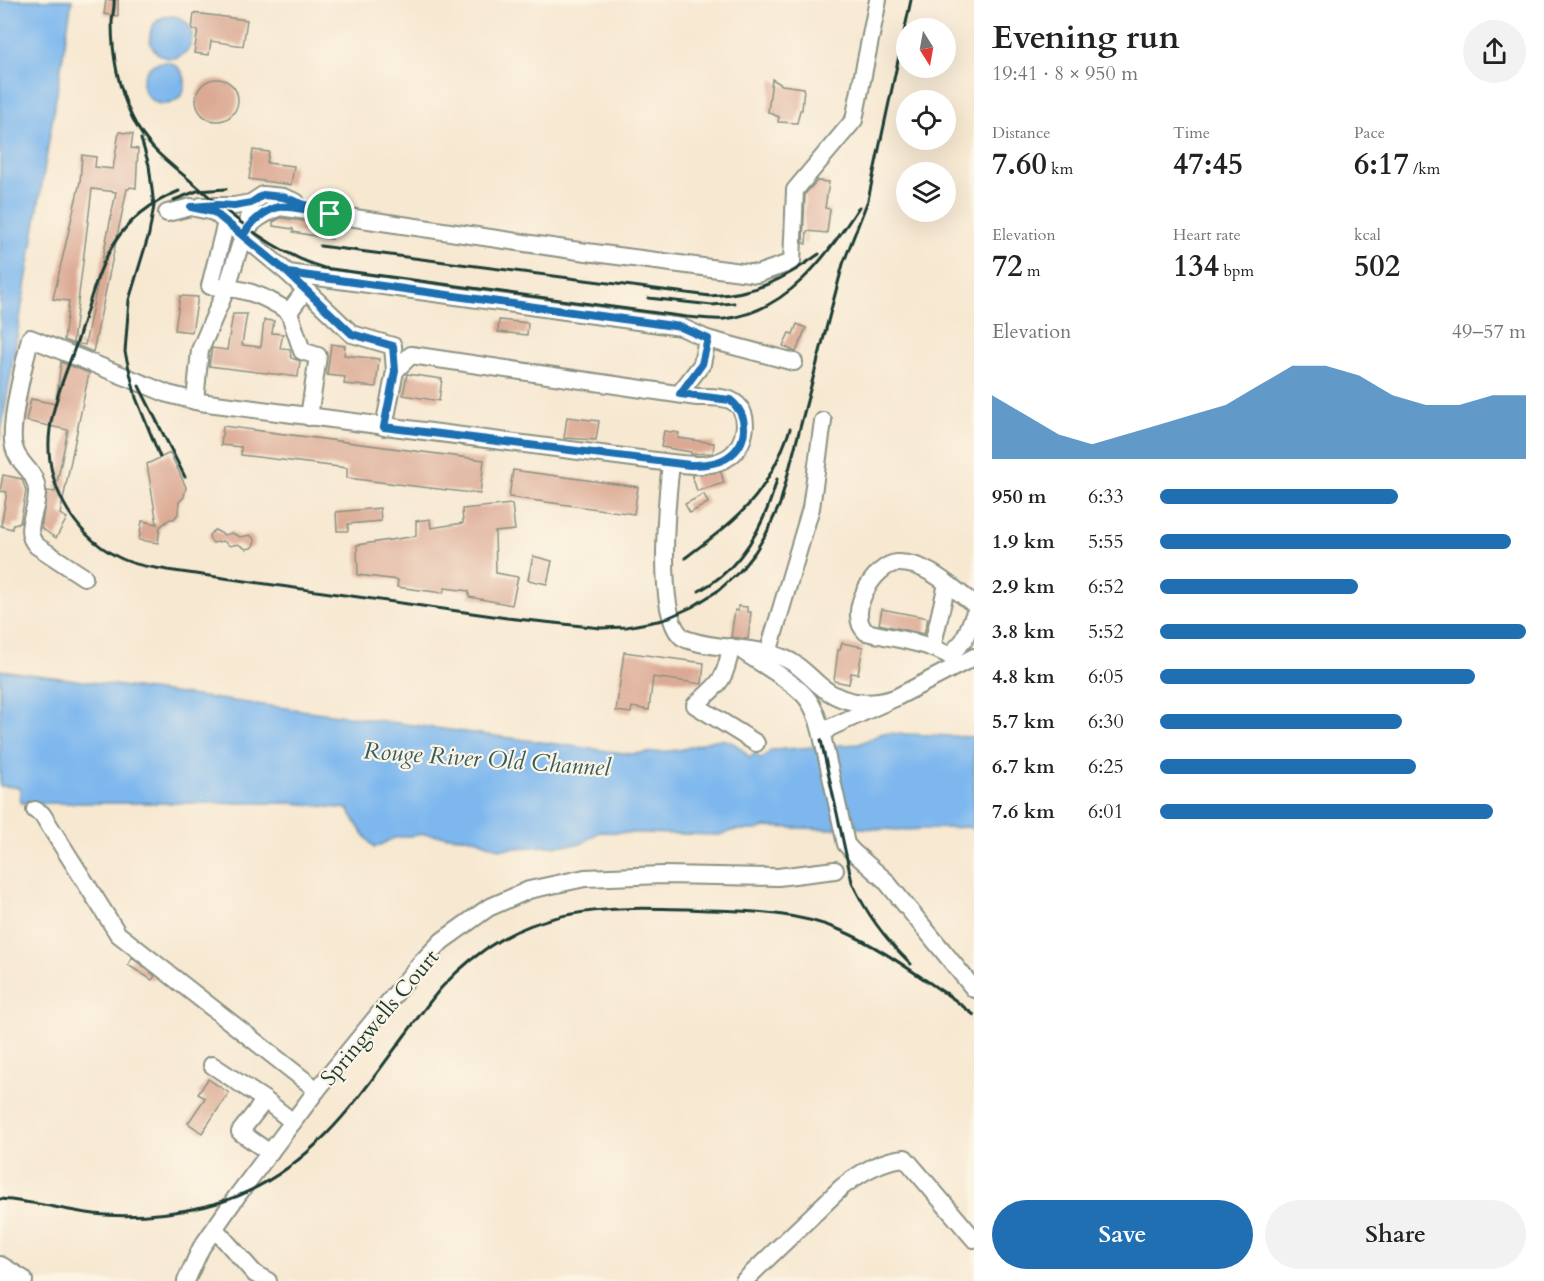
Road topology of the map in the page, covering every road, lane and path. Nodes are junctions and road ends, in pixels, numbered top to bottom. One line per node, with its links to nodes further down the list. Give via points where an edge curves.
1 (878, 0): 5 (street, via 854,120 795,190 792,262 783,266 757,274 746,273)
2 (251, 203): 3 (street); 5 (street, via 263,195 283,197); 7 (street)
3 (191, 207): 4 (street); 6 (street, via 214,212)
4 (167, 213)
5 (330, 214): 7 (street, via 279,207 258,217)
6 (226, 222): 7 (street); 9 (street)
7 (245, 232): 8 (street); 9 (street)
8 (288, 273): 10 (street); 12 (street, via 681,327)
9 (218, 286): 11 (street, via 267,298); 16 (street, via 200,350)
10 (306, 290): 11 (street); 14 (street, via 352,334 393,346)
11 (289, 312): 17 (street, via 302,351 318,356)
12 (708, 339): 13 (street); 15 (street, via 702,364)
13 (794, 362)
14 (395, 371): 15 (street, via 411,355); 19 (street)
15 (680, 394): 20 (street, via 730,400 743,415 745,429 742,440 727,458 699,465)
16 (195, 401): 17 (street); 21 (street, via 30,338 12,440 18,457 36,482 29,534 37,546)
17 (309, 417): 19 (street)
18 (823, 421): 27 (street, via 810,508)
19 (384, 427): 20 (street)
20 (671, 464): 25 (street, via 665,538 673,625 680,636 693,642)
21 (84, 577)
22 (947, 584): 23 (street); 26 (street); 26 (street, via 922,568 896,563 880,571 859,607 858,618 866,632)
23 (974, 604)
24 (974, 615): 28 (street)
25 (735, 647): 27 (street); 31 (street, via 801,692 813,709); 32 (street, via 721,680 695,705)
26 (932, 648): 28 (street)
27 (768, 653): 29 (street, via 791,662)
28 (961, 659): 30 (street)
29 (809, 676): 30 (street, via 820,687 848,701 874,703); 31 (street)
30 (895, 698): 31 (street, via 829,728)
31 (822, 735): 35 (street, via 844,839 885,880)
32 (756, 743)
33 (35, 810): 37 (street, via 42,814 117,934)
34 (835, 870): 37 (street, Springwells Court, via 778,877 604,876 563,881 510,897 442,941 417,966)
35 (974, 989)
36 (212, 1065): 38 (street)
37 (318, 1090): 39 (street, Springwells Court)
38 (265, 1100): 39 (street); 40 (street, via 240,1132)
39 (293, 1122): 40 (street, Springwells Court)
40 (270, 1153): 41 (street, Springwells Court)
41 (214, 1229): 45 (street, Springwells Court); 46 (street, via 255,1274)
42 (974, 1239): 47 (street, via 906,1158 890,1160 859,1173 842,1187)
43 (0, 1268): 44 (highway)
44 (21, 1281)
45 (186, 1281)
46 (267, 1281)
47 (744, 1281)

